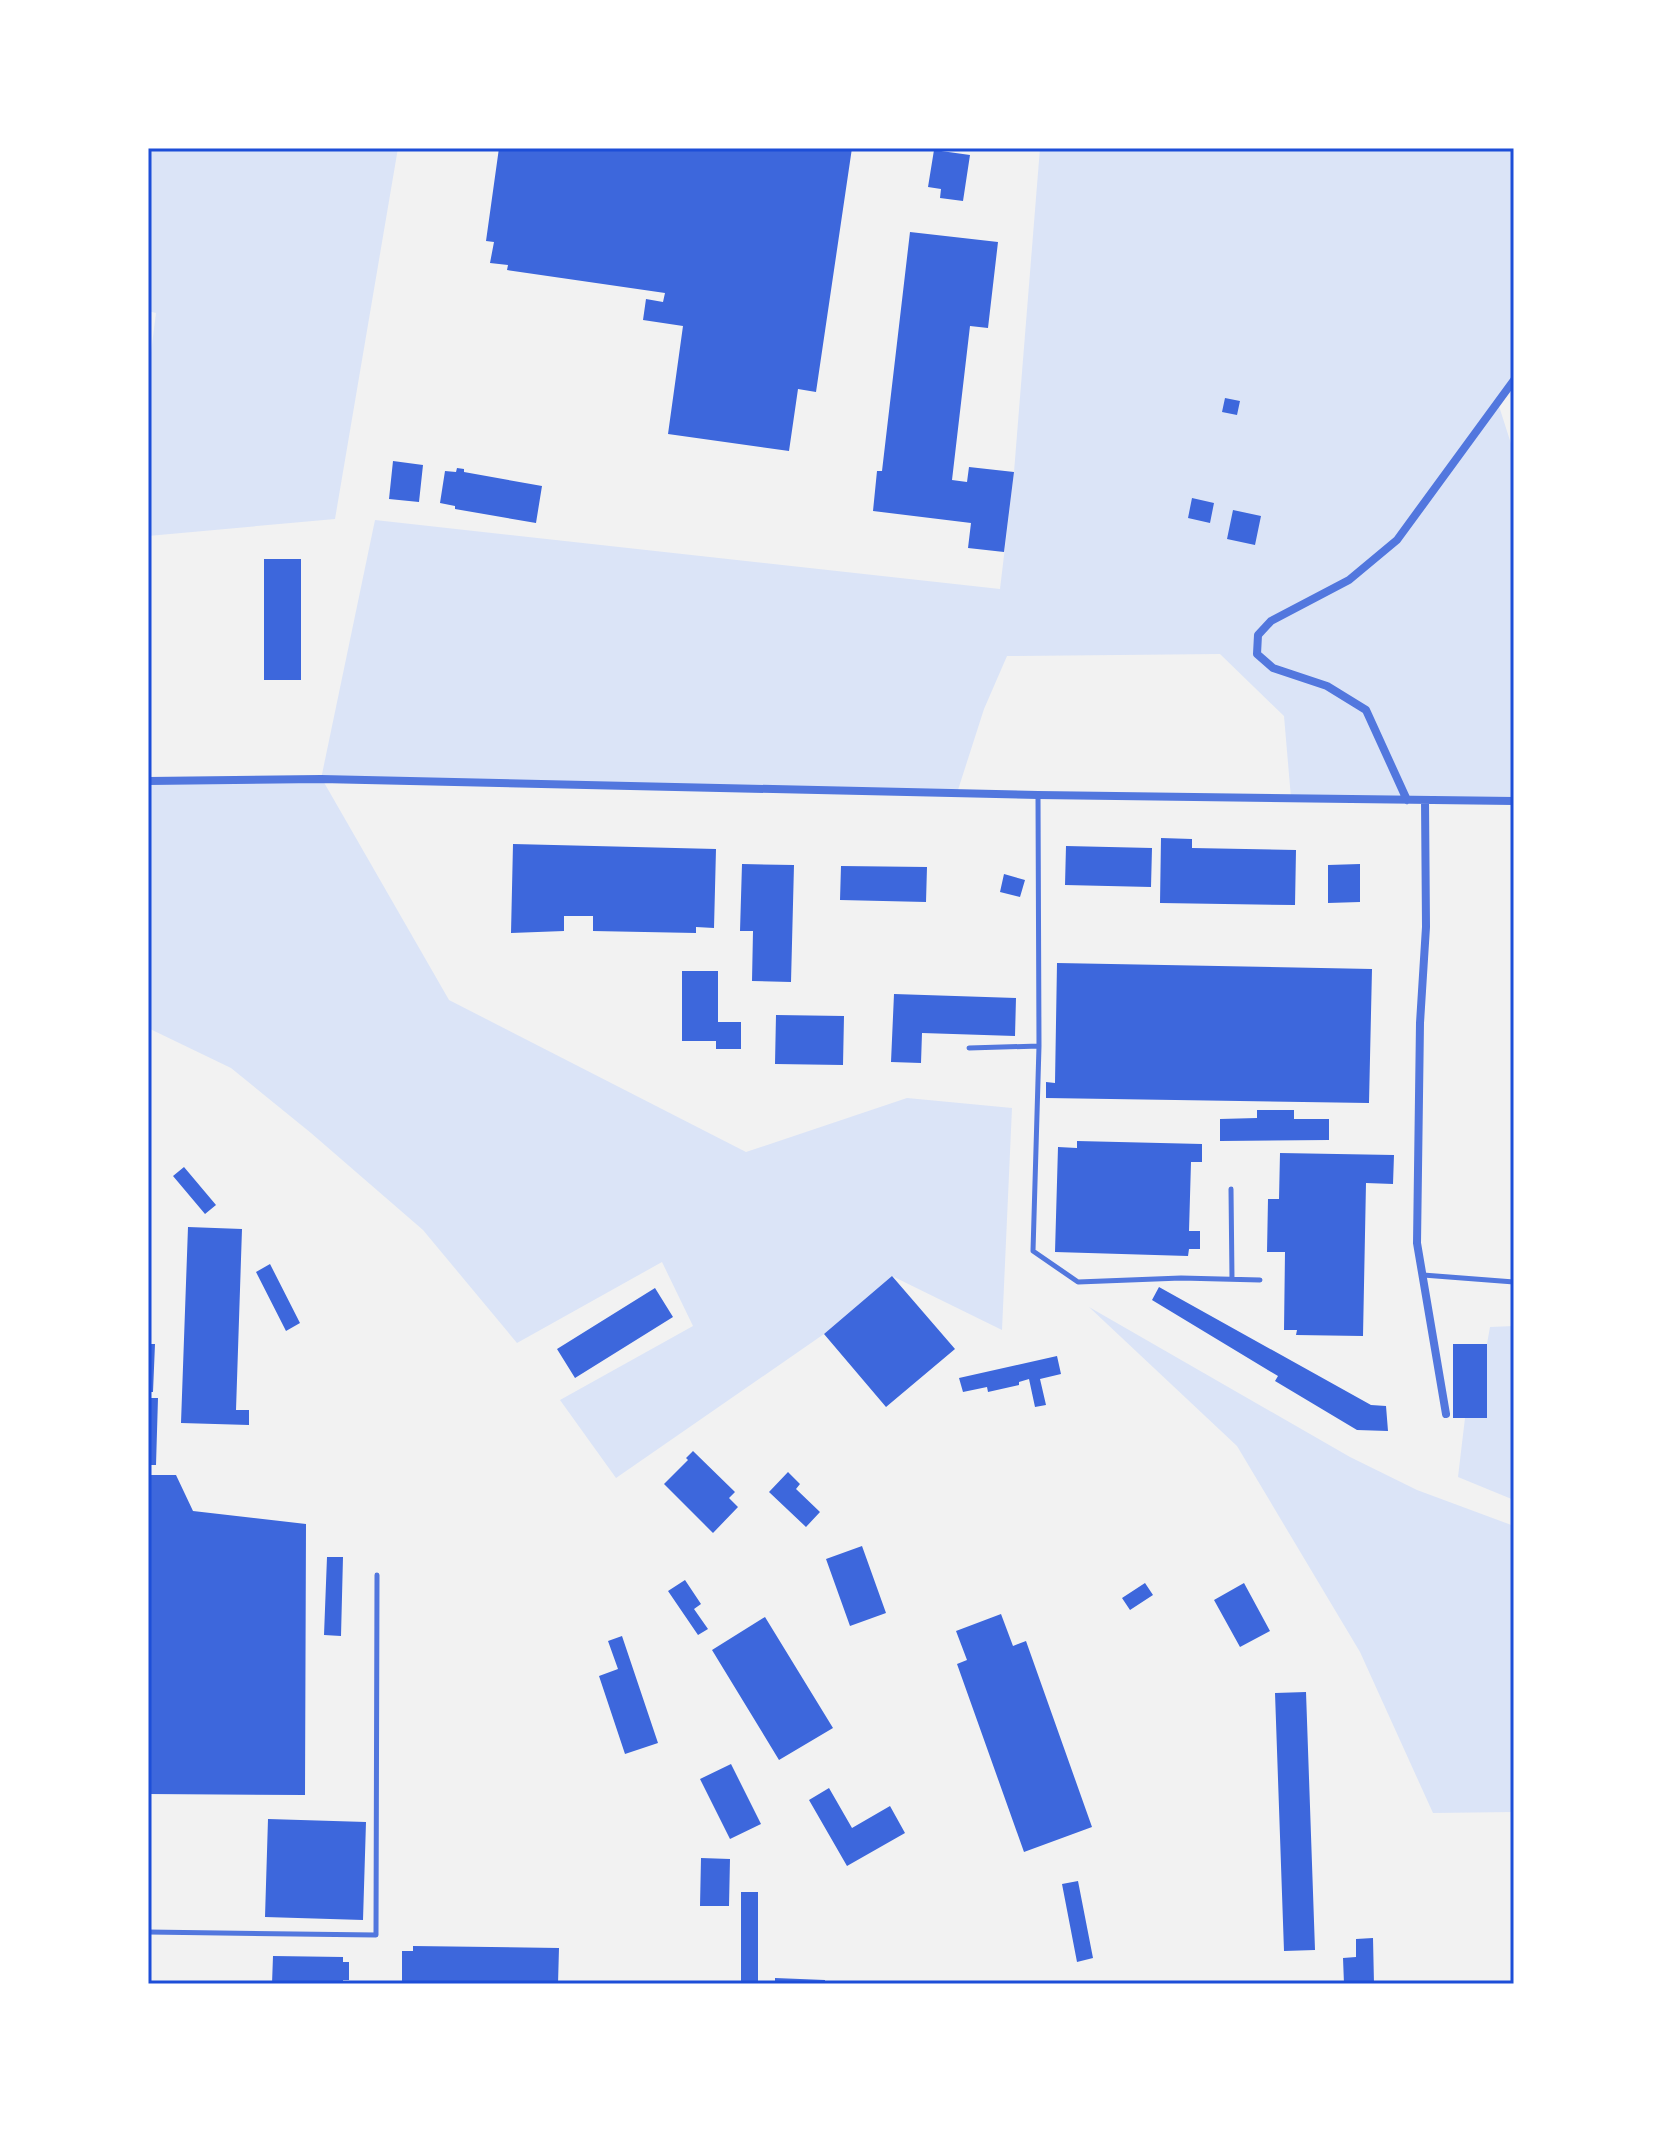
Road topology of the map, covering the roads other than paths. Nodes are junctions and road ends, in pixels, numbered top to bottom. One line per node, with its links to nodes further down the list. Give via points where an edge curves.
1 (1514, 380): 4 (street, via 1397,540 1349,580 1271,621 1258,635 1257,654 1273,668 1327,686 1366,710)
2 (148, 781): 3 (street, via 321,779)
3 (1038, 795): 4 (street); 7 (lane)
4 (1407, 800): 5 (street)
5 (1425, 800): 6 (street); 10 (street, via 1426,927 1416,1178)
6 (1514, 801)
7 (1039, 1046): 8 (lane); 11 (lane, via 1033,1251 1078,1282)
8 (969, 1048)
9 (1231, 1189): 11 (lane)
10 (1422, 1275): 13 (lane); 14 (street)
11 (1232, 1279): 12 (lane)
12 (1260, 1280)
13 (1514, 1282)
14 (1446, 1414)
15 (377, 1575): 16 (lane, via 376,1935)
16 (148, 1932)

